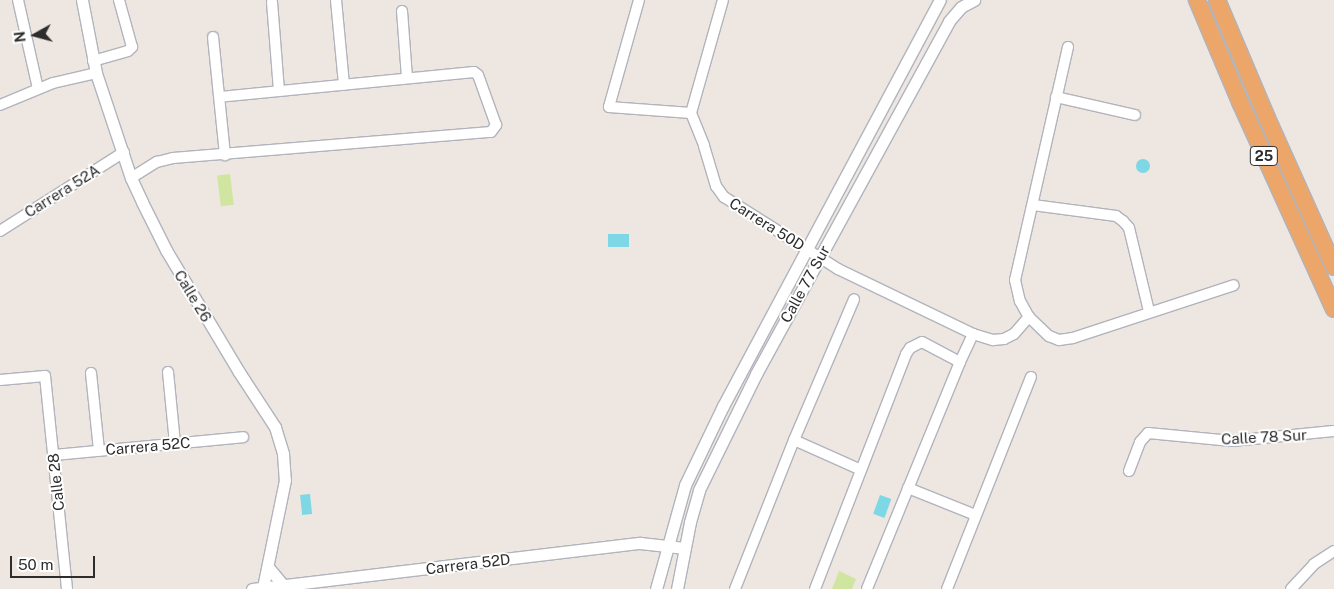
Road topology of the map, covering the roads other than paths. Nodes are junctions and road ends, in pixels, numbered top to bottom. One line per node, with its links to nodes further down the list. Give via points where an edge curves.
1 (18, 0): 20 (street)
2 (82, 0): 16 (street, Calle 26)
3 (119, 0): 16 (street, via 132,47)
4 (336, 0): 19 (street)
5 (639, 0): 25 (street, via 609,107)
6 (723, 0): 25 (street)
7 (940, 0): 32 (street, Calle 77 Sur)
8 (974, 0): 33 (street, Calle 77 Sur, via 949,21)
9 (1181, 0): 11 (highway)
10 (1217, 0): 34 (highway, 25)
11 (1198, 1): 37 (highway, 25)
12 (272, 2): 21 (street)
13 (402, 11): 18 (street)
14 (213, 37): 22 (street)
15 (1068, 47): 23 (street)
16 (93, 61): 17 (street, Calle 26)
17 (96, 74): 20 (street); 27 (street, Calle 26)
18 (407, 78): 19 (street); 28 (street, via 474,72 478,75 495,129 491,132)
19 (344, 85): 21 (street)
20 (38, 89): 24 (street)
21 (279, 91): 22 (street)
22 (220, 97): 28 (street)
23 (1056, 98): 26 (street); 30 (street)
24 (0, 105)
25 (690, 113): 32 (street, Carrera 50D, via 702,139 716,186 724,197)
26 (1135, 114)
27 (124, 152): 29 (street, Calle 26); 31 (street, Carrera 52A)
28 (225, 154): 29 (street, via 165,159)
29 (131, 178): 59 (street, Calle 26, via 166,250 275,427 283,454 285,480)
30 (1033, 204): 38 (street, via 1116,216 1123,220 1129,228); 39 (street, via 1015,280 1020,301)
31 (0, 231)
32 (806, 248): 33 (street, Carrera 50D); 56 (street, Calle 77 Sur, via 685,485)
33 (819, 257): 40 (street, Carrera 50D, via 851,277); 57 (street, Calle 77 Sur, via 698,490)
34 (1334, 267)
35 (1234, 285): 38 (street)
36 (854, 299): 48 (street)
37 (1334, 309)
38 (1149, 311): 39 (street, via 1059,340 1049,336)
39 (1029, 317): 40 (street, Carrera 50D, via 1014,334 1004,339 993,340)
40 (973, 334): 41 (street)
41 (960, 362): 52 (street, via 929,343 922,342 910,348); 54 (street)
42 (168, 372): 49 (street)
43 (91, 373): 50 (street)
44 (1031, 377): 55 (street)
45 (0, 380): 51 (street, Calle 28, via 45,376)
46 (1334, 431): 53 (street, Calle 78 Sur, via 1232,441 1148,432 1140,442)
47 (243, 437): 49 (street, Carrera 52C)
48 (794, 440): 52 (street); 65 (street)
49 (175, 444): 50 (street, Carrera 52C)
50 (99, 451): 51 (street, Carrera 52C)
51 (54, 456): 62 (street, Calle 28)
52 (861, 470): 66 (street)
53 (1129, 471)
54 (908, 488): 55 (street); 67 (street)
55 (975, 515): 68 (street)
56 (667, 545): 57 (street, Carrera 52D); 60 (street, Carrera 52D, via 631,544); 63 (street, Calle 77 Sur)
57 (685, 548): 64 (street, Calle 77 Sur)
58 (1334, 551): 69 (street, via 1314,564)
59 (268, 567): 60 (street); 61 (street, Calle 26)
60 (285, 586): 61 (street, Carrera 52D)
61 (259, 588)
62 (68, 589)
63 (656, 589)
64 (677, 589)
65 (735, 589)
66 (815, 589)
67 (867, 589)
68 (947, 589)
69 (1291, 589)

